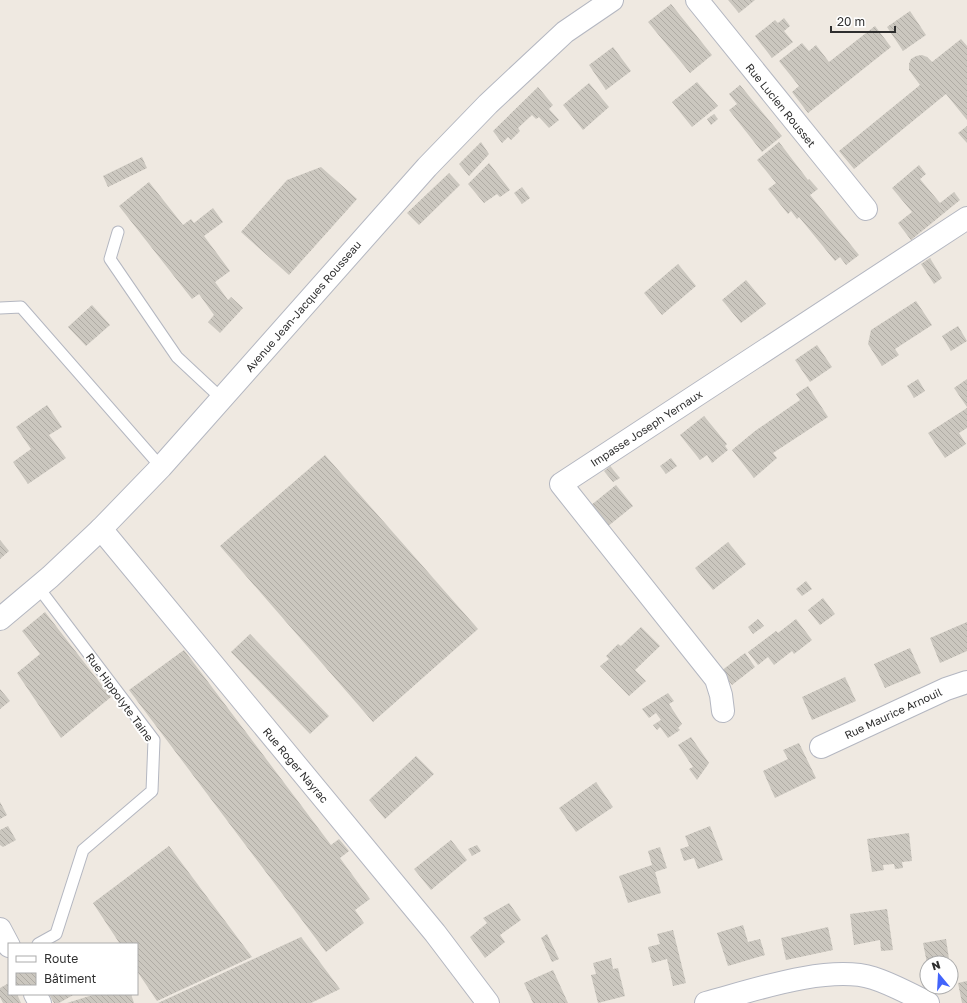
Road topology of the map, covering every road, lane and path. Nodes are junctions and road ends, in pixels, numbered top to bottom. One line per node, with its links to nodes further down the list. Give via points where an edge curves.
1 (612, 0): 7 (street, Avenue Jean-Jacques Rousseau, via 565,32 427,166)
2 (697, 0): 3 (street, Rue Lucien Rousset)
3 (866, 209)
4 (967, 218): 13 (street, Impasse Joseph Yernaux, via 561,484 716,679)
5 (118, 232): 7 (lane, via 110,259 177,357)
6 (0, 308): 8 (lane, via 21,307)
7 (222, 399): 8 (street, Avenue Jean-Jacques Rousseau)
8 (161, 467): 9 (street, Avenue Jean-Jacques Rousseau)
9 (101, 529): 10 (street, Avenue Jean-Jacques Rousseau); 18 (street, Rue Roger Nayrac, via 435,933)
10 (38, 587): 11 (street, Avenue Jean-Jacques Rousseau); 16 (lane, Rue Hippolyte Taine, via 154,740 152,791 84,850 56,934)
11 (0, 619)
12 (967, 682): 14 (street, Rue Maurice Arnouil, via 946,688)
13 (723, 711)
14 (821, 747)
15 (0, 929): 17 (street)
16 (40, 943)
17 (8, 944)
18 (488, 1003)
19 (706, 1003): 20 (street, via 807,977 844,973 872,978)
20 (928, 1003)

